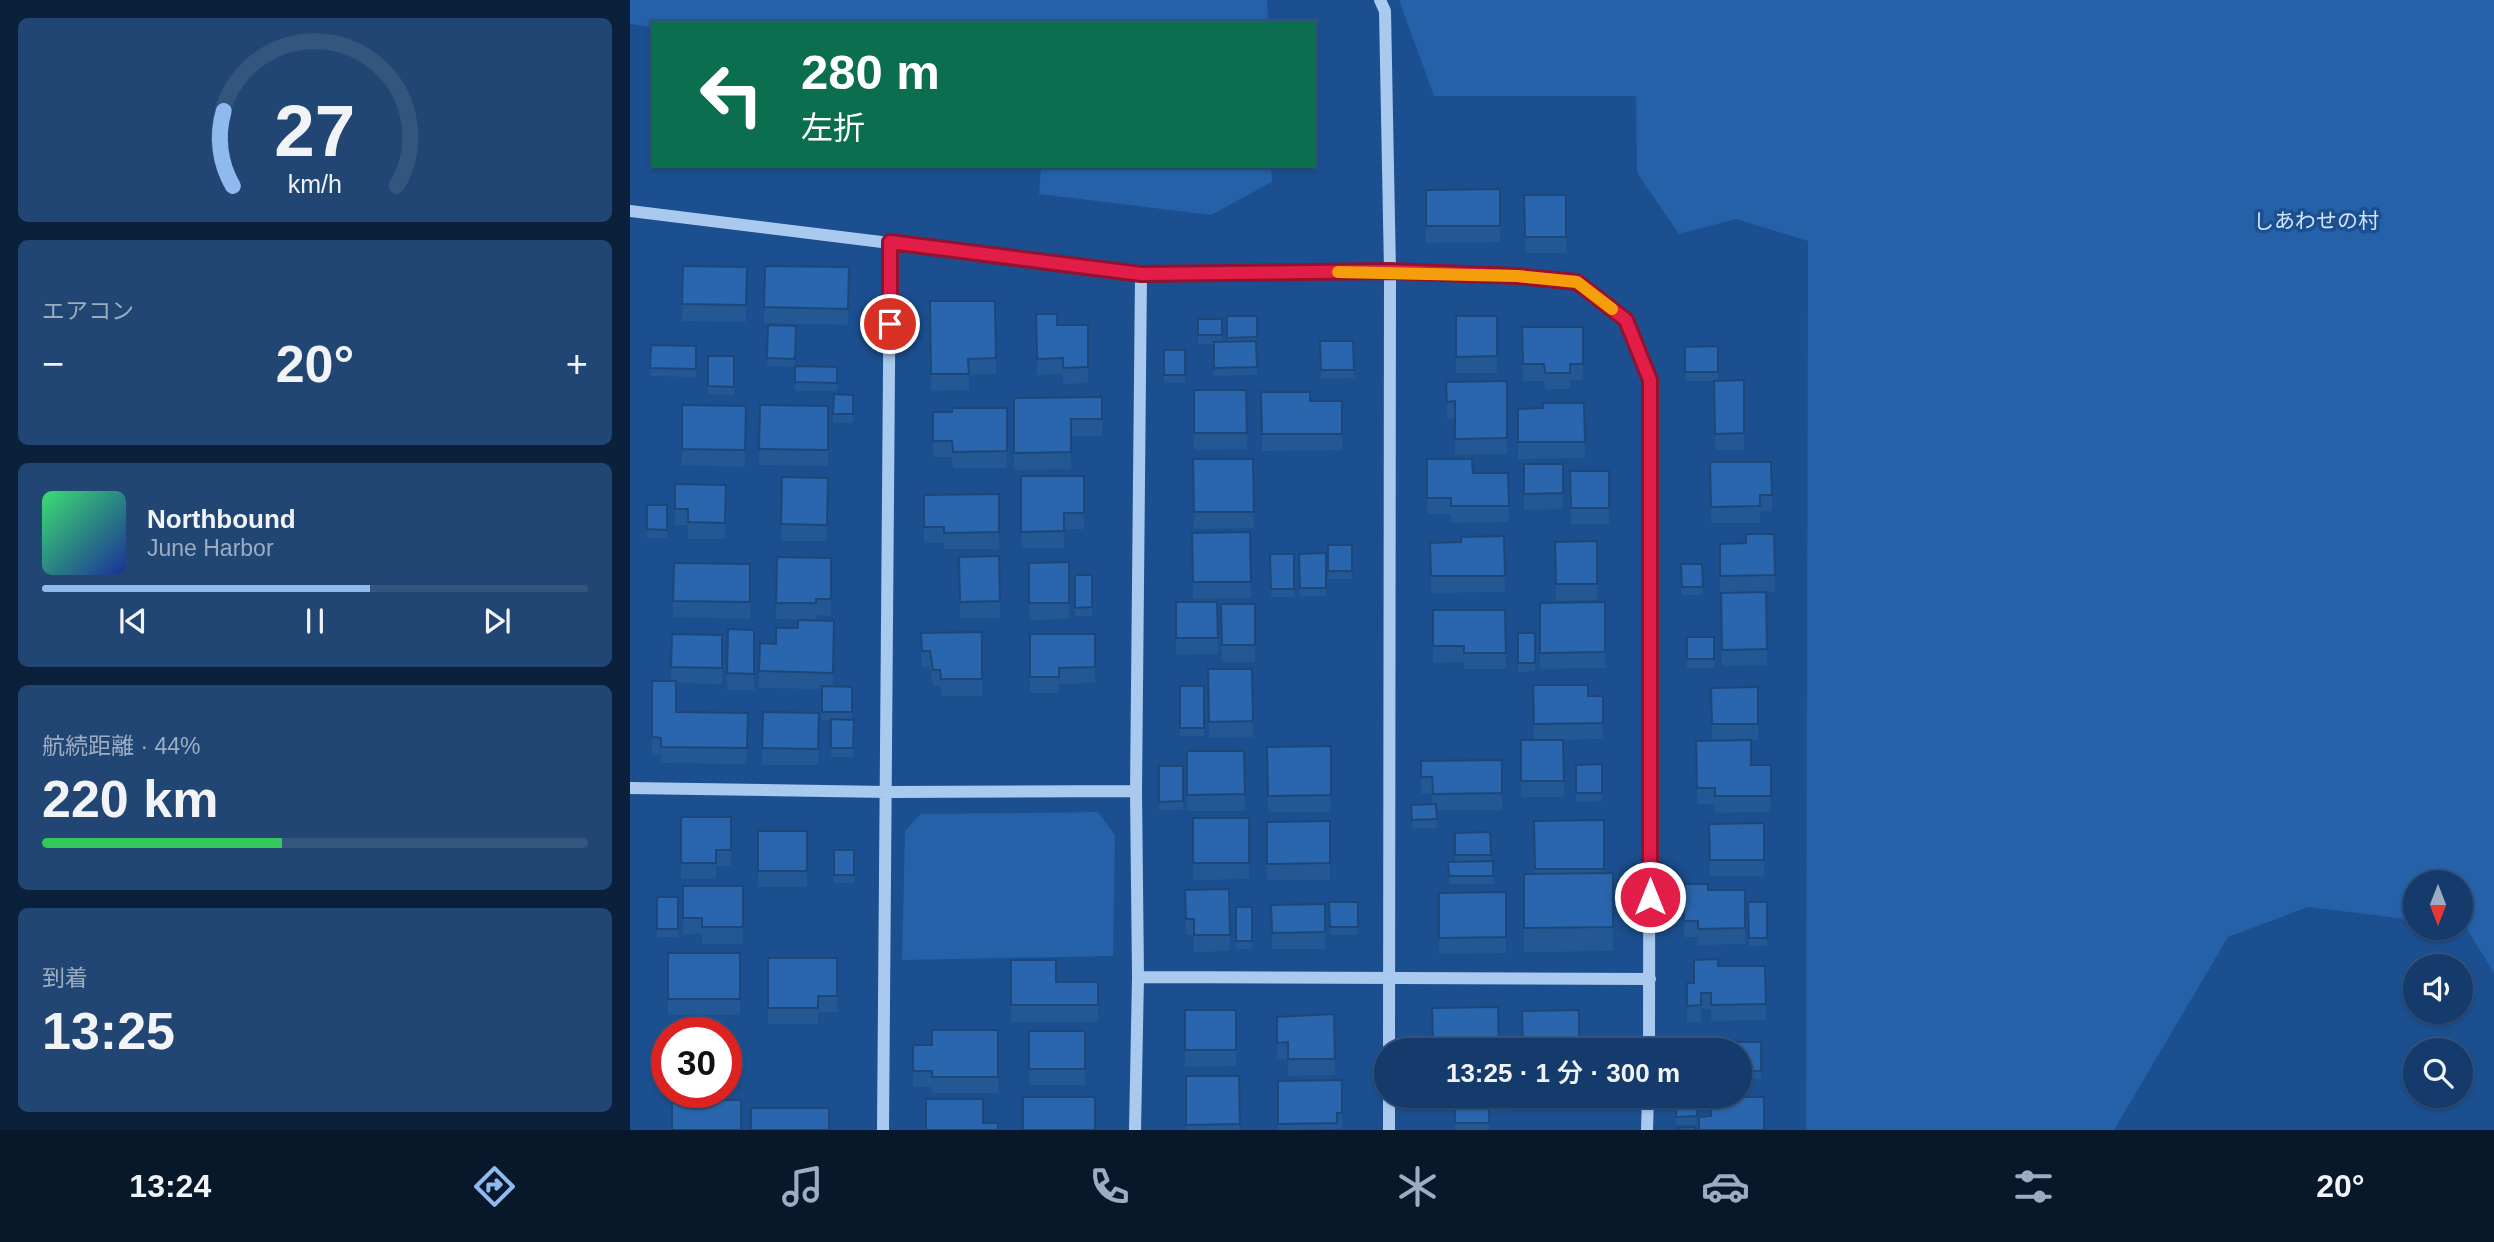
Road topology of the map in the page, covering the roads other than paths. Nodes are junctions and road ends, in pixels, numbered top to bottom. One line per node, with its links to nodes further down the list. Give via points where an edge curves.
1 (1380, 0): 4 (street, via 1385,10)
2 (630, 211): 3 (street)
3 (890, 242): 5 (street); 8 (street)
4 (1390, 271): 5 (street); 10 (street); 11 (street, via 1577,282 1626,320 1650,380)
5 (1141, 274): 7 (street)
6 (630, 788): 8 (street)
7 (1136, 790): 8 (street); 9 (street)
8 (887, 792): 16 (street)
9 (1138, 977): 10 (street); 17 (street)
10 (1389, 978): 11 (street); 12 (street)
11 (1650, 979): 13 (street)
12 (1389, 1038)
13 (1649, 1038)
14 (1389, 1108): 18 (street)
15 (1648, 1108): 19 (street)
16 (883, 1130)
17 (1135, 1130)
18 (1389, 1130)
19 (1647, 1130)

